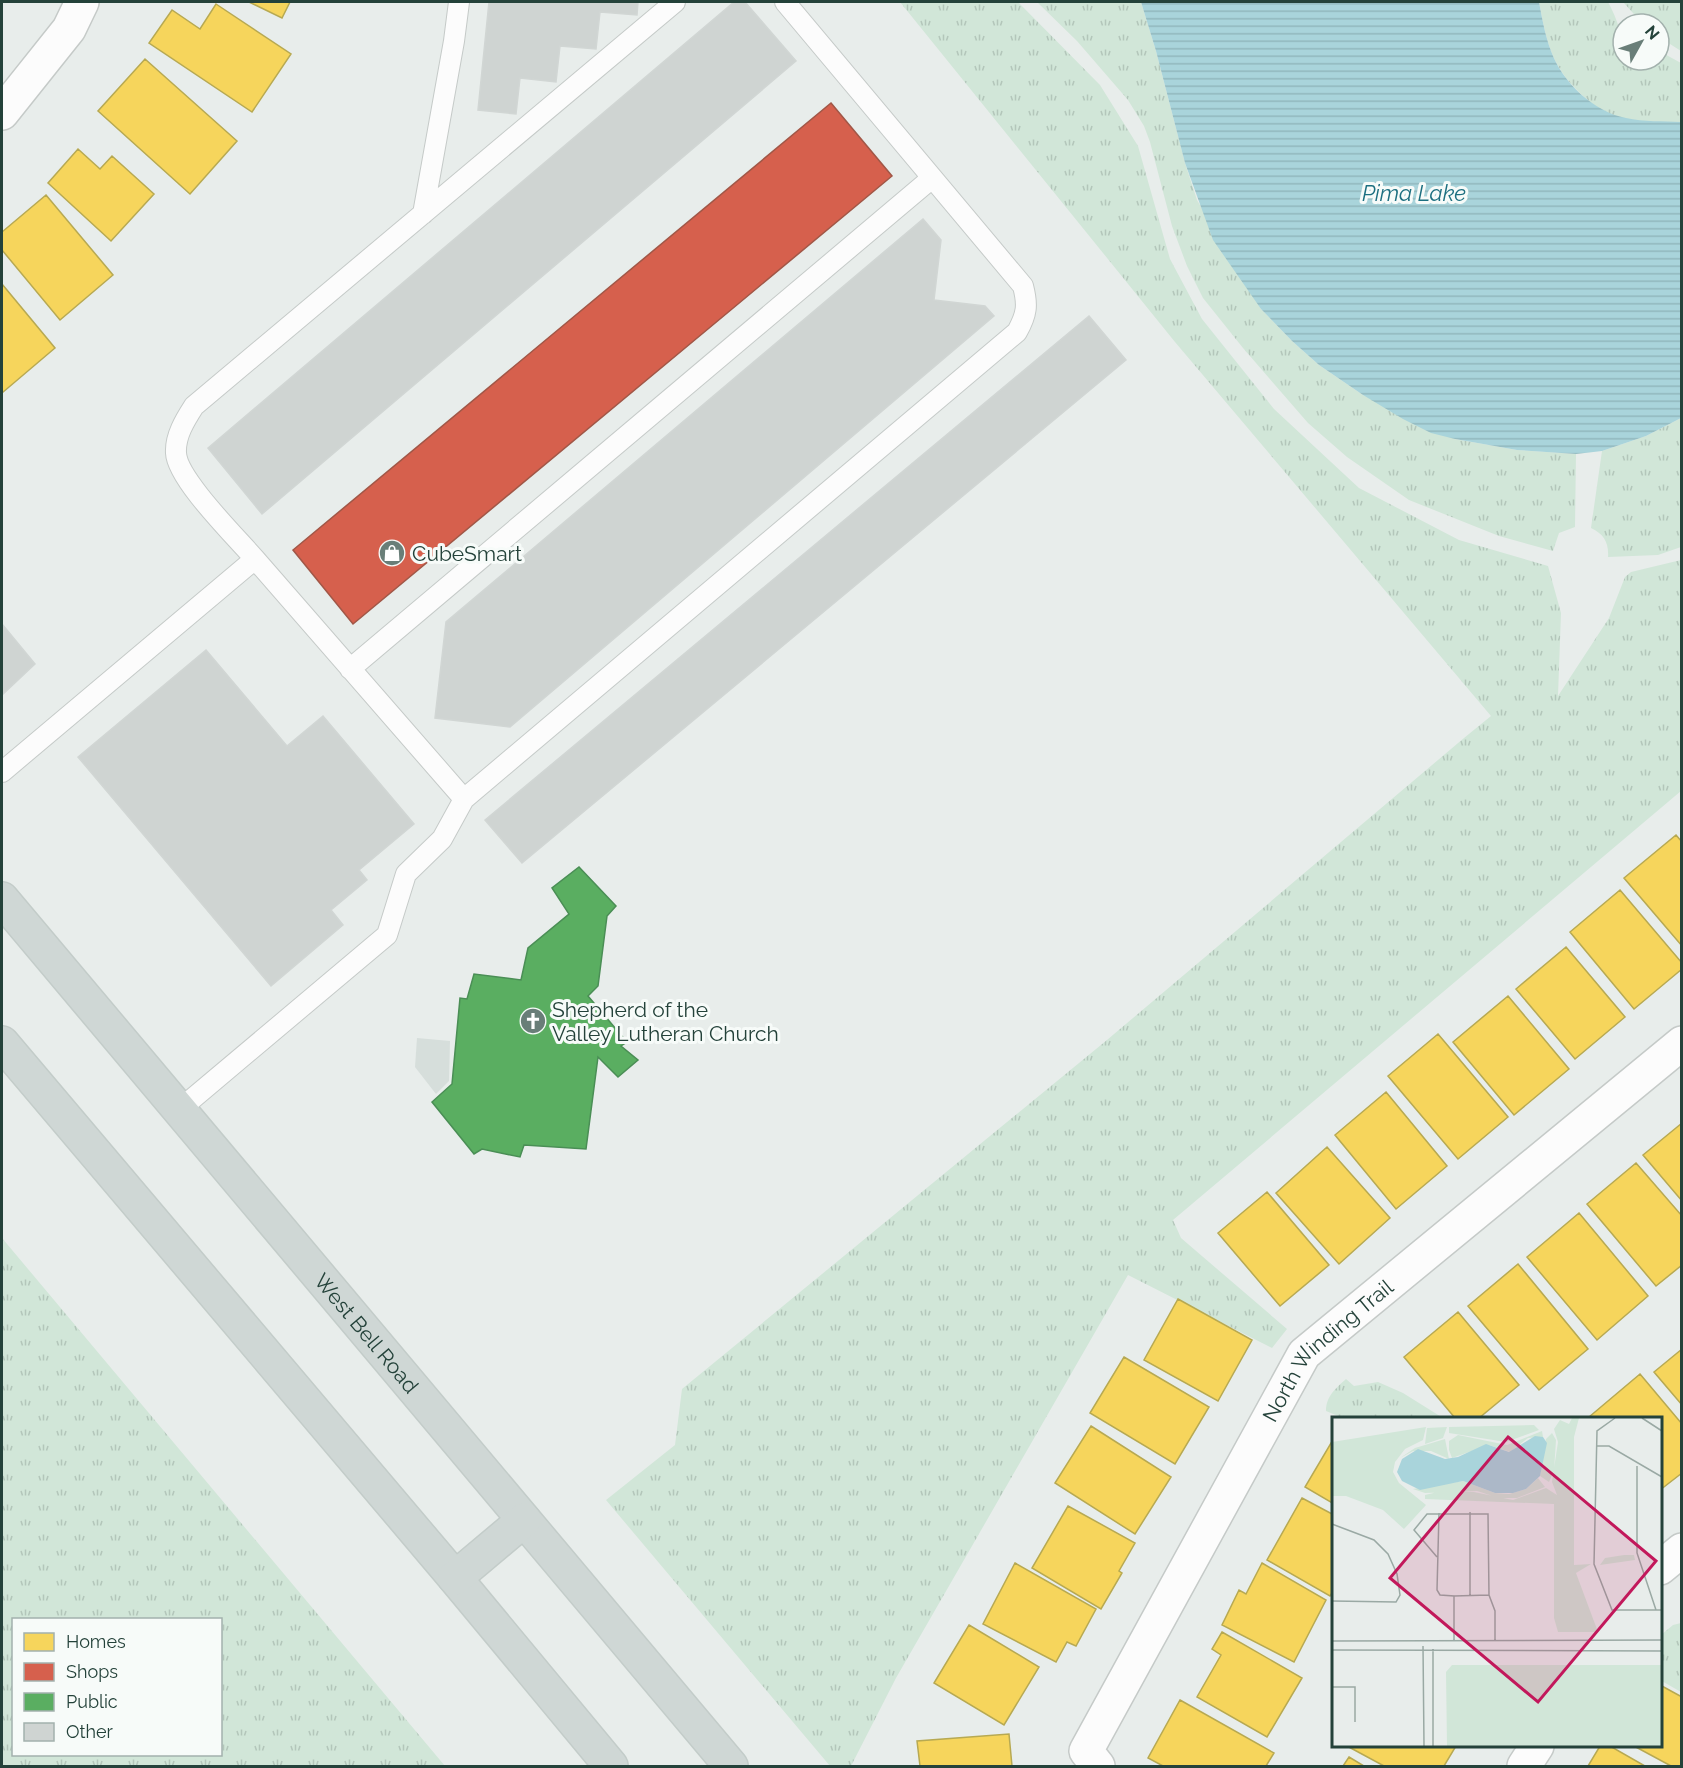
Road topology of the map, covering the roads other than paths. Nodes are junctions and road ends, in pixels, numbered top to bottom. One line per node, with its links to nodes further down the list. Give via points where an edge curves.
1 (82, 2): 5 (street, via 69,29)
2 (459, 2): 7 (lane)
3 (675, 2): 7 (lane)
4 (786, 2): 6 (lane)
5 (2, 113)
6 (933, 178): 9 (lane); 11 (lane, via 1023,286 1025,317 1017,332)
7 (423, 214): 8 (lane, via 194,406 180,429 176,454 186,479)
8 (255, 559): 9 (lane); 10 (lane)
9 (350, 669): 11 (lane)
10 (2, 772)
11 (464, 799): 15 (lane, via 442,839 406,874 387,935)
12 (2, 899): 15 (main road, West Bell Road)
13 (2, 1043): 19 (main road)
14 (1682, 1043): 21 (street, North Winding Trail, via 1304,1354)
15 (179, 1110): 16 (main road, West Bell Road)
16 (524, 1520): 19 (main road); 23 (main road, West Bell Road)
17 (1682, 1550): 18 (street)
18 (1662, 1566)
19 (455, 1578): 22 (main road)
20 (1536, 1747): 24 (street)
21 (1092, 1759)
22 (611, 1767)
23 (731, 1767)
24 (1524, 1767)

